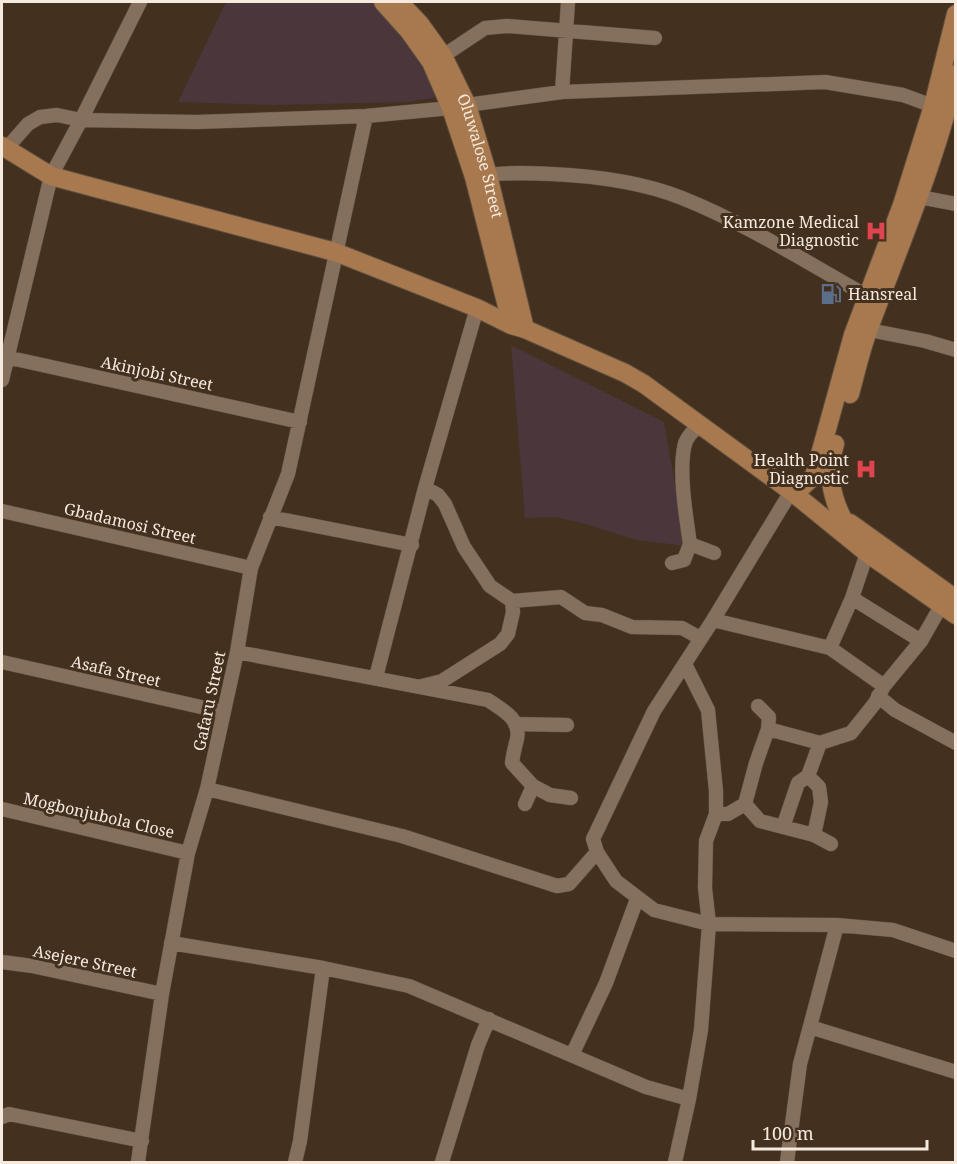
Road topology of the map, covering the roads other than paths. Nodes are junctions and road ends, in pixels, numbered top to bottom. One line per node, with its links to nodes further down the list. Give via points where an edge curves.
1 (140, 2): 14 (street)
2 (383, 2): 12 (main road, Oluwalose Street, via 409,31)
3 (399, 2): 8 (main road, Oluwalose Street)
4 (568, 2): 6 (street)
5 (956, 14): 11 (main road)
6 (566, 30): 7 (street); 8 (street, via 485,28); 10 (street)
7 (655, 38)
8 (443, 56): 12 (main road, Oluwalose Street)
9 (956, 74): 11 (main road)
10 (562, 92): 11 (street, via 825,82); 12 (street)
11 (946, 105): 18 (main road); 21 (main road)
12 (459, 107): 13 (street); 16 (main road, Oluwalose Street); 23 (main road, Oluwalose Street, via 474,177)
13 (366, 116): 14 (street, via 196,122); 20 (street, Gafaru Street)
14 (81, 120): 15 (street, via 57,115 40,117); 17 (street)
15 (4, 148): 17 (main road)
16 (488, 175): 21 (street, via 573,175 680,197 728,218); 23 (main road, Oluwalose Street)
17 (51, 176): 20 (main road); 25 (street)
18 (919, 197): 19 (street); 24 (main road)
19 (956, 204)
20 (335, 252): 22 (main road); 29 (street, Gafaru Street)
21 (867, 296): 33 (main road)
22 (484, 311): 23 (main road); 32 (street)
23 (517, 324): 30 (main road, via 645,384); 33 (main road, via 648,380)
24 (869, 330): 26 (street); 31 (main road, via 832,456)
25 (6, 340): 27 (street)
26 (956, 350)
27 (6, 357): 28 (street); 29 (street, Akinjobi Street)
28 (2, 380)
29 (300, 422): 35 (street, Gafaru Street, via 288,474)
30 (700, 425): 33 (main road); 38 (street, via 684,446)
31 (831, 485): 33 (main road); 36 (main road)
32 (425, 488): 37 (street); 44 (street, via 445,504 464,547 490,586)
33 (805, 493): 36 (main road); 39 (main road); 46 (street)
34 (2, 511): 42 (street, Gbadamosi Street)
35 (270, 518): 37 (street); 42 (street, Gafaru Street)
36 (843, 519): 45 (main road)
37 (412, 544): 53 (street)
38 (690, 544): 40 (street); 41 (street, via 684,560)
39 (867, 552): 43 (street); 45 (main road)
40 (714, 554)
41 (672, 563)
42 (251, 568): 50 (street, Gafaru Street)
43 (852, 598): 48 (street); 49 (street)
44 (512, 601): 47 (street, via 561,597 585,613 632,627 682,628); 54 (street, via 508,634 500,644 442,681)
45 (951, 606): 48 (street)
46 (713, 620): 47 (street); 49 (street)
47 (700, 638): 52 (street)
48 (921, 641): 55 (street)
49 (830, 648): 55 (street)
50 (237, 652): 53 (street); 57 (street, Gafaru Street)
51 (2, 662): 57 (street, Asafa Street)
52 (685, 664): 70 (street, via 708,710); 74 (street, via 654,711 593,839)
53 (376, 677): 54 (street)
54 (419, 687): 58 (street, via 488,700 513,717)
55 (881, 691): 61 (street, via 851,733); 62 (street, via 895,710)
56 (758, 706): 60 (street, via 769,717)
57 (223, 712): 65 (street, Gafaru Street)
58 (516, 724): 59 (street); 64 (street, via 518,737 512,763)
59 (567, 725)
60 (768, 729): 61 (street); 68 (street)
61 (820, 743): 63 (street)
62 (956, 743)
63 (808, 776): 71 (street, via 798,783); 72 (street, via 819,787 821,802)
64 (533, 786): 66 (street, via 550,795); 67 (street)
65 (207, 789): 74 (street, via 402,836 557,886 569,884); 75 (street, Gafaru Street)
66 (571, 798)
67 (525, 804)
68 (745, 804): 70 (street, via 728,814); 71 (street, via 760,821)
69 (2, 809): 75 (street, Mogbonjubola Close)
70 (716, 814): 77 (street, via 706,841)
71 (783, 826): 72 (street)
72 (814, 835): 73 (street)
73 (831, 844)
74 (597, 852): 76 (street, via 616,881)
75 (188, 854): 79 (street, Gafaru Street)
76 (637, 899): 77 (street, via 654,910); 86 (street, via 606,983)
77 (709, 924): 78 (street); 88 (street, via 701,1030)
78 (837, 925): 80 (street, via 893,930); 85 (street)
79 (171, 942): 82 (street); 83 (street, Gafaru Street)
80 (956, 951)
81 (2, 962): 83 (street, Asejere Street)
82 (322, 968): 84 (street, via 409,986); 92 (street)
83 (162, 994): 90 (street, Gafaru Street)
84 (489, 1019): 86 (street); 93 (street)
85 (810, 1027): 87 (street); 95 (street, via 800,1064)
86 (572, 1055): 88 (street, via 646,1087)
87 (956, 1072)
88 (689, 1099): 94 (street)
89 (2, 1117): 90 (street, via 9,1114)
90 (142, 1141): 91 (street, Gafaru Street)
91 (138, 1162)
92 (295, 1162)
93 (442, 1162)
94 (675, 1162)
95 (787, 1162)

